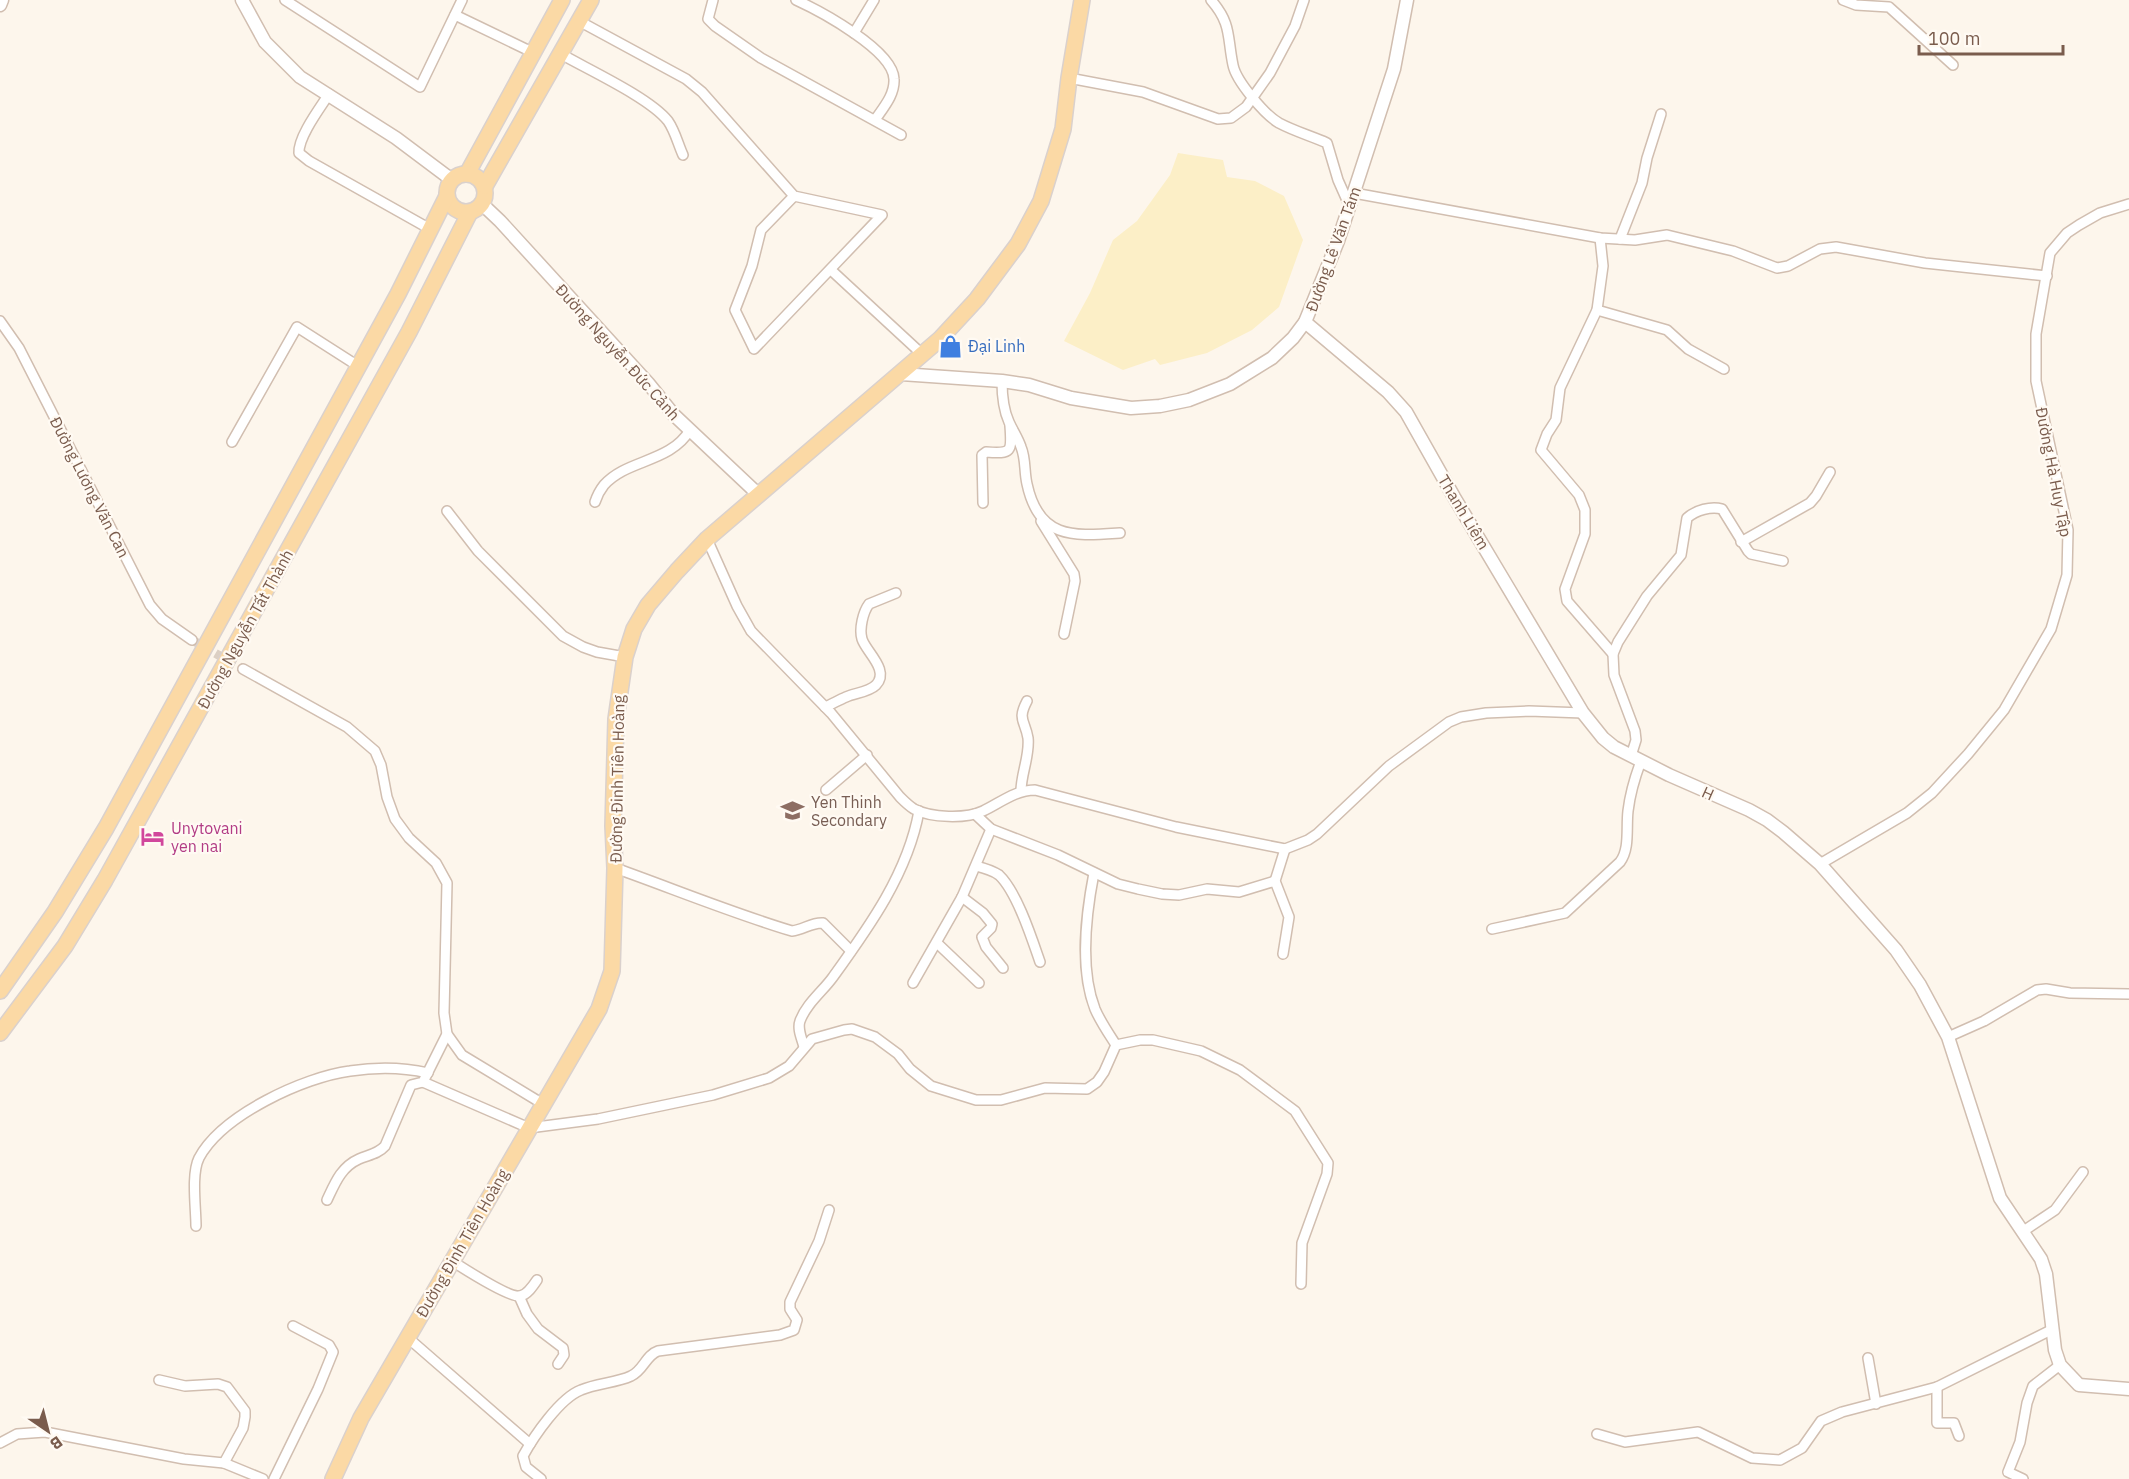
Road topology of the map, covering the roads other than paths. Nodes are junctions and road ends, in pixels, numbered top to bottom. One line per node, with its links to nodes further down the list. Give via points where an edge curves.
1 (2, 0): 15 (street)
2 (242, 0): 23 (street, via 272,51 300,77)
3 (285, 0): 16 (street, via 420,87)
4 (462, 0): 16 (street)
5 (562, 0): 19 (main road)
6 (591, 0): 17 (main road)
7 (712, 0): 26 (street, via 708,19 715,26 761,57)
8 (796, 0): 18 (street)
9 (874, 0): 18 (street)
10 (1082, 0): 22 (main road, Đường Đinh Tiên Hoàng)
11 (1211, 0): 24 (street, via 1230,33 1233,67)
12 (1304, 0): 24 (street, via 1283,49)
13 (1407, 0): 32 (street, Đường Lê Văn Tám, via 1394,69)
14 (1843, 0): 21 (street, via 1889,7)
15 (0, 5)
16 (455, 15): 19 (street)
17 (579, 21): 20 (main road); 34 (street, via 686,79 702,92)
18 (854, 33): 26 (street, via 884,58 894,79 892,94)
19 (534, 53): 29 (main road)
20 (561, 54): 28 (street, via 646,102 667,120); 31 (main road)
21 (1953, 65)
22 (1069, 78): 24 (street, via 1143,92 1222,120 1240,113); 46 (main road, Đường Đinh Tiên Hoàng, via 1054,165 1033,220 978,299)
23 (328, 94): 30 (street); 38 (street, via 298,147 299,153)
24 (1253, 98): 36 (street, via 1279,123 1327,143)
25 (1661, 114): 40 (street, via 1642,183)
26 (875, 120): 27 (street)
27 (901, 135)
28 (683, 155)
29 (467, 174): 30 (main road); 31 (main road, via 481,180)
30 (452, 180): 33 (main road)
31 (484, 186): 37 (main road, via 486,195)
32 (1354, 193): 36 (street, Đường Lê Văn Tám); 39 (street)
33 (447, 196): 37 (main road, via 462,212); 38 (main road, Đường Nguyễn Tất Thành)
34 (794, 196): 41 (street, via 882,215); 41 (street, via 761,230 735,310 754,349)
35 (2129, 204): 42 (street, Đường Hà Huy Tập, via 2100,213 2067,233 2050,253)
36 (1350, 207): 45 (street, Đường Lê Văn Tám)
37 (476, 208): 52 (street, Đường Nguyễn Đức Cảnh, via 500,221); 64 (main road, Đường Nguyễn Tất Thành)
38 (430, 229): 47 (main road, Đường Nguyễn Tất Thành)
39 (1600, 238): 40 (street); 43 (street, via 1603,266)
40 (1620, 239): 42 (street, via 1667,235 1733,251 1777,268 1820,249 1836,247 1924,263)
41 (831, 270): 46 (street)
42 (2047, 276): 86 (street, Đường Hà Huy Tập, via 2036,334 2036,381 2068,530 2067,575 2051,629 2004,710 1932,793 1907,813)
43 (1597, 309): 48 (street, via 1667,330 1688,349); 69 (street, via 1560,388 1556,420 1541,450 1579,495 1585,510 1586,534 1565,588 1567,600)
44 (0, 321): 68 (street, Đường Lương Văn Can, via 19,348 150,605 162,619)
45 (1305, 322): 50 (street, Đường Lê Văn Tám, via 1272,358 1230,384 1160,406 1131,408); 74 (street, Thanh Liêm, via 1406,412)
46 (923, 355): 49 (main road, Đường Đinh Tiên Hoàng)
47 (358, 366): 53 (street, via 297,327); 62 (main road, Đường Nguyễn Tất Thành)
48 (1724, 369)
49 (901, 374): 50 (street, Đường Lê Văn Tám); 55 (main road, Đường Đinh Tiên Hoàng)
50 (1002, 381): 51 (street)
51 (1009, 424): 57 (street, via 1011,448 1005,453 982,455); 59 (street, via 1022,447 1030,495)
52 (690, 430): 55 (street, Đường Nguyễn Đức Cảnh); 56 (street, via 670,451 613,477 602,487)
53 (232, 442)
54 (1830, 472): 63 (street, via 1809,503)
55 (759, 495): 61 (main road, Đường Đinh Tiên Hoàng)
56 (595, 502)
57 (983, 503)
58 (447, 511): 70 (street, via 478,551 563,636 597,652)
59 (1039, 513): 60 (street, via 1051,526 1069,534); 67 (street, via 1074,574)
60 (1120, 533)
61 (707, 539): 70 (main road, Đường Đinh Tiên Hoàng, via 648,605 634,629); 73 (street, via 751,630)
62 (262, 542): 64 (main road); 82 (main road, Đường Nguyễn Tất Thành)
63 (1741, 542): 65 (street, via 1751,554); 69 (street, via 1722,509 1692,513 1685,523 1681,555 1647,596)
64 (287, 555): 84 (main road, Đường Nguyễn Tất Thành)
65 (1783, 561)
66 (896, 593): 73 (street, via 869,604 863,617 862,641 878,666 878,683)
67 (1064, 634)
68 (192, 640)
69 (1613, 654): 77 (street, via 1614,675 1635,731)
70 (625, 657): 88 (main road, Đường Đinh Tiên Hoàng, via 616,719)
71 (243, 669): 103 (street, via 317,709 372,747 381,765 395,819 441,869 448,893 444,1013)
72 (1027, 700): 79 (street, via 1021,717 1028,746)
73 (825, 707): 76 (street)
74 (1583, 713): 75 (street, Thanh Liêm); 85 (street, via 1486,713 1449,722 1389,766 1317,834)
75 (1593, 727): 77 (street, H, via 1614,747)
76 (867, 755): 78 (street); 80 (street, via 911,808)
77 (1636, 758): 86 (street, H, via 1767,820); 92 (street, via 1625,853 1620,862 1565,913)
78 (826, 790)
79 (1021, 791): 81 (street); 85 (street, via 1035,790 1176,827)
80 (919, 811): 81 (street, via 958,817); 94 (street, via 910,846 885,899)
81 (975, 814): 83 (street)
82 (106, 828): 84 (main road); 100 (main road, Đường Nguyễn Tất Thành)
83 (991, 829): 87 (street); 89 (street)
84 (127, 841): 102 (main road, Đường Nguyễn Tất Thành, via 65,946)
85 (1285, 849): 90 (street)
86 (1821, 864): 104 (street, H, via 1896,950)
87 (976, 866): 91 (street); 96 (street, via 998,875 1007,886)
88 (615, 868): 94 (street, via 792,931 822,923); 109 (main road, Đường Đinh Tiên Hoàng, via 612,971 606,991)
89 (1094, 873): 90 (street, via 1118,884 1162,894 1207,889 1239,892); 105 (street, via 1085,937 1089,983 1095,1010)
90 (1275, 881): 95 (street, via 1289,912)
91 (962, 897): 93 (street); 97 (street, via 992,924 982,938)
92 (1492, 929)
93 (937, 943): 98 (street); 99 (street)
94 (851, 951): 106 (street, via 800,1022)
95 (1283, 954)
96 (1040, 962)
97 (1003, 968)
98 (913, 983)
99 (979, 983)
100 (0, 992)
101 (2129, 994): 104 (street, via 2037,990)
102 (0, 1033)
103 (447, 1034): 107 (street); 109 (street, via 462,1055)
104 (1948, 1037): 115 (street, H, via 2000,1198)
105 (1116, 1045): 106 (street, via 1104,1072 1087,1089 1045,1088 993,1101 967,1098 932,1086 875,1037 852,1029 821,1035); 118 (street, via 1153,1040 1201,1051 1240,1070 1294,1111 1328,1163 1302,1243)
106 (804, 1047): 110 (street, via 780,1073 713,1095 598,1119)
107 (428, 1073): 108 (street); 114 (street, via 407,1068 350,1071 320,1078 247,1111 228,1125 199,1158)
108 (423, 1082): 110 (street); 112 (street, via 411,1085 385,1146 340,1172)
109 (543, 1104): 110 (main road, Đường Đinh Tiên Hoàng)
110 (529, 1128): 116 (main road, Đường Đinh Tiên Hoàng)
111 (2083, 1173): 115 (street, via 2055,1210)
112 (327, 1200)
113 (829, 1210): 133 (street, via 790,1302 797,1320 794,1330 653,1353 632,1376 574,1393)
114 (196, 1226)
115 (2022, 1232): 121 (street, H, via 2042,1259)
116 (452, 1261): 119 (street, via 479,1279); 122 (main road, Đường Đinh Tiên Hoàng)
117 (537, 1280): 119 (street)
118 (1301, 1284)
119 (519, 1296): 124 (street, via 538,1329 562,1348 564,1355)
120 (293, 1326): 136 (street, via 329,1345 333,1352)
121 (2053, 1329): 125 (street, H); 127 (street)
122 (407, 1337): 133 (street); 137 (main road, Đường Đinh Tiên Hoàng, via 361,1418)
123 (1868, 1358): 129 (street)
124 (558, 1364)
125 (2060, 1365): 128 (street, via 2079,1385); 139 (street, via 2033,1386 2027,1403 2020,1442 2008,1472)
126 (159, 1380): 134 (street, via 185,1386 227,1387 245,1411 245,1418)
127 (1937, 1387): 129 (street); 131 (street, via 1937,1423 1954,1423)
128 (2129, 1389)
129 (1876, 1404): 130 (street, via 1821,1421 1802,1448 1780,1460 1752,1458 1698,1432 1625,1442)
130 (1597, 1434)
131 (1959, 1436)
132 (0, 1443): 134 (street, via 17,1434 45,1432)
133 (530, 1444): 138 (street, via 524,1462)
134 (224, 1463): 135 (street)
135 (263, 1479)
136 (274, 1479)
137 (333, 1479)
138 (541, 1479)
139 (2023, 1479)

